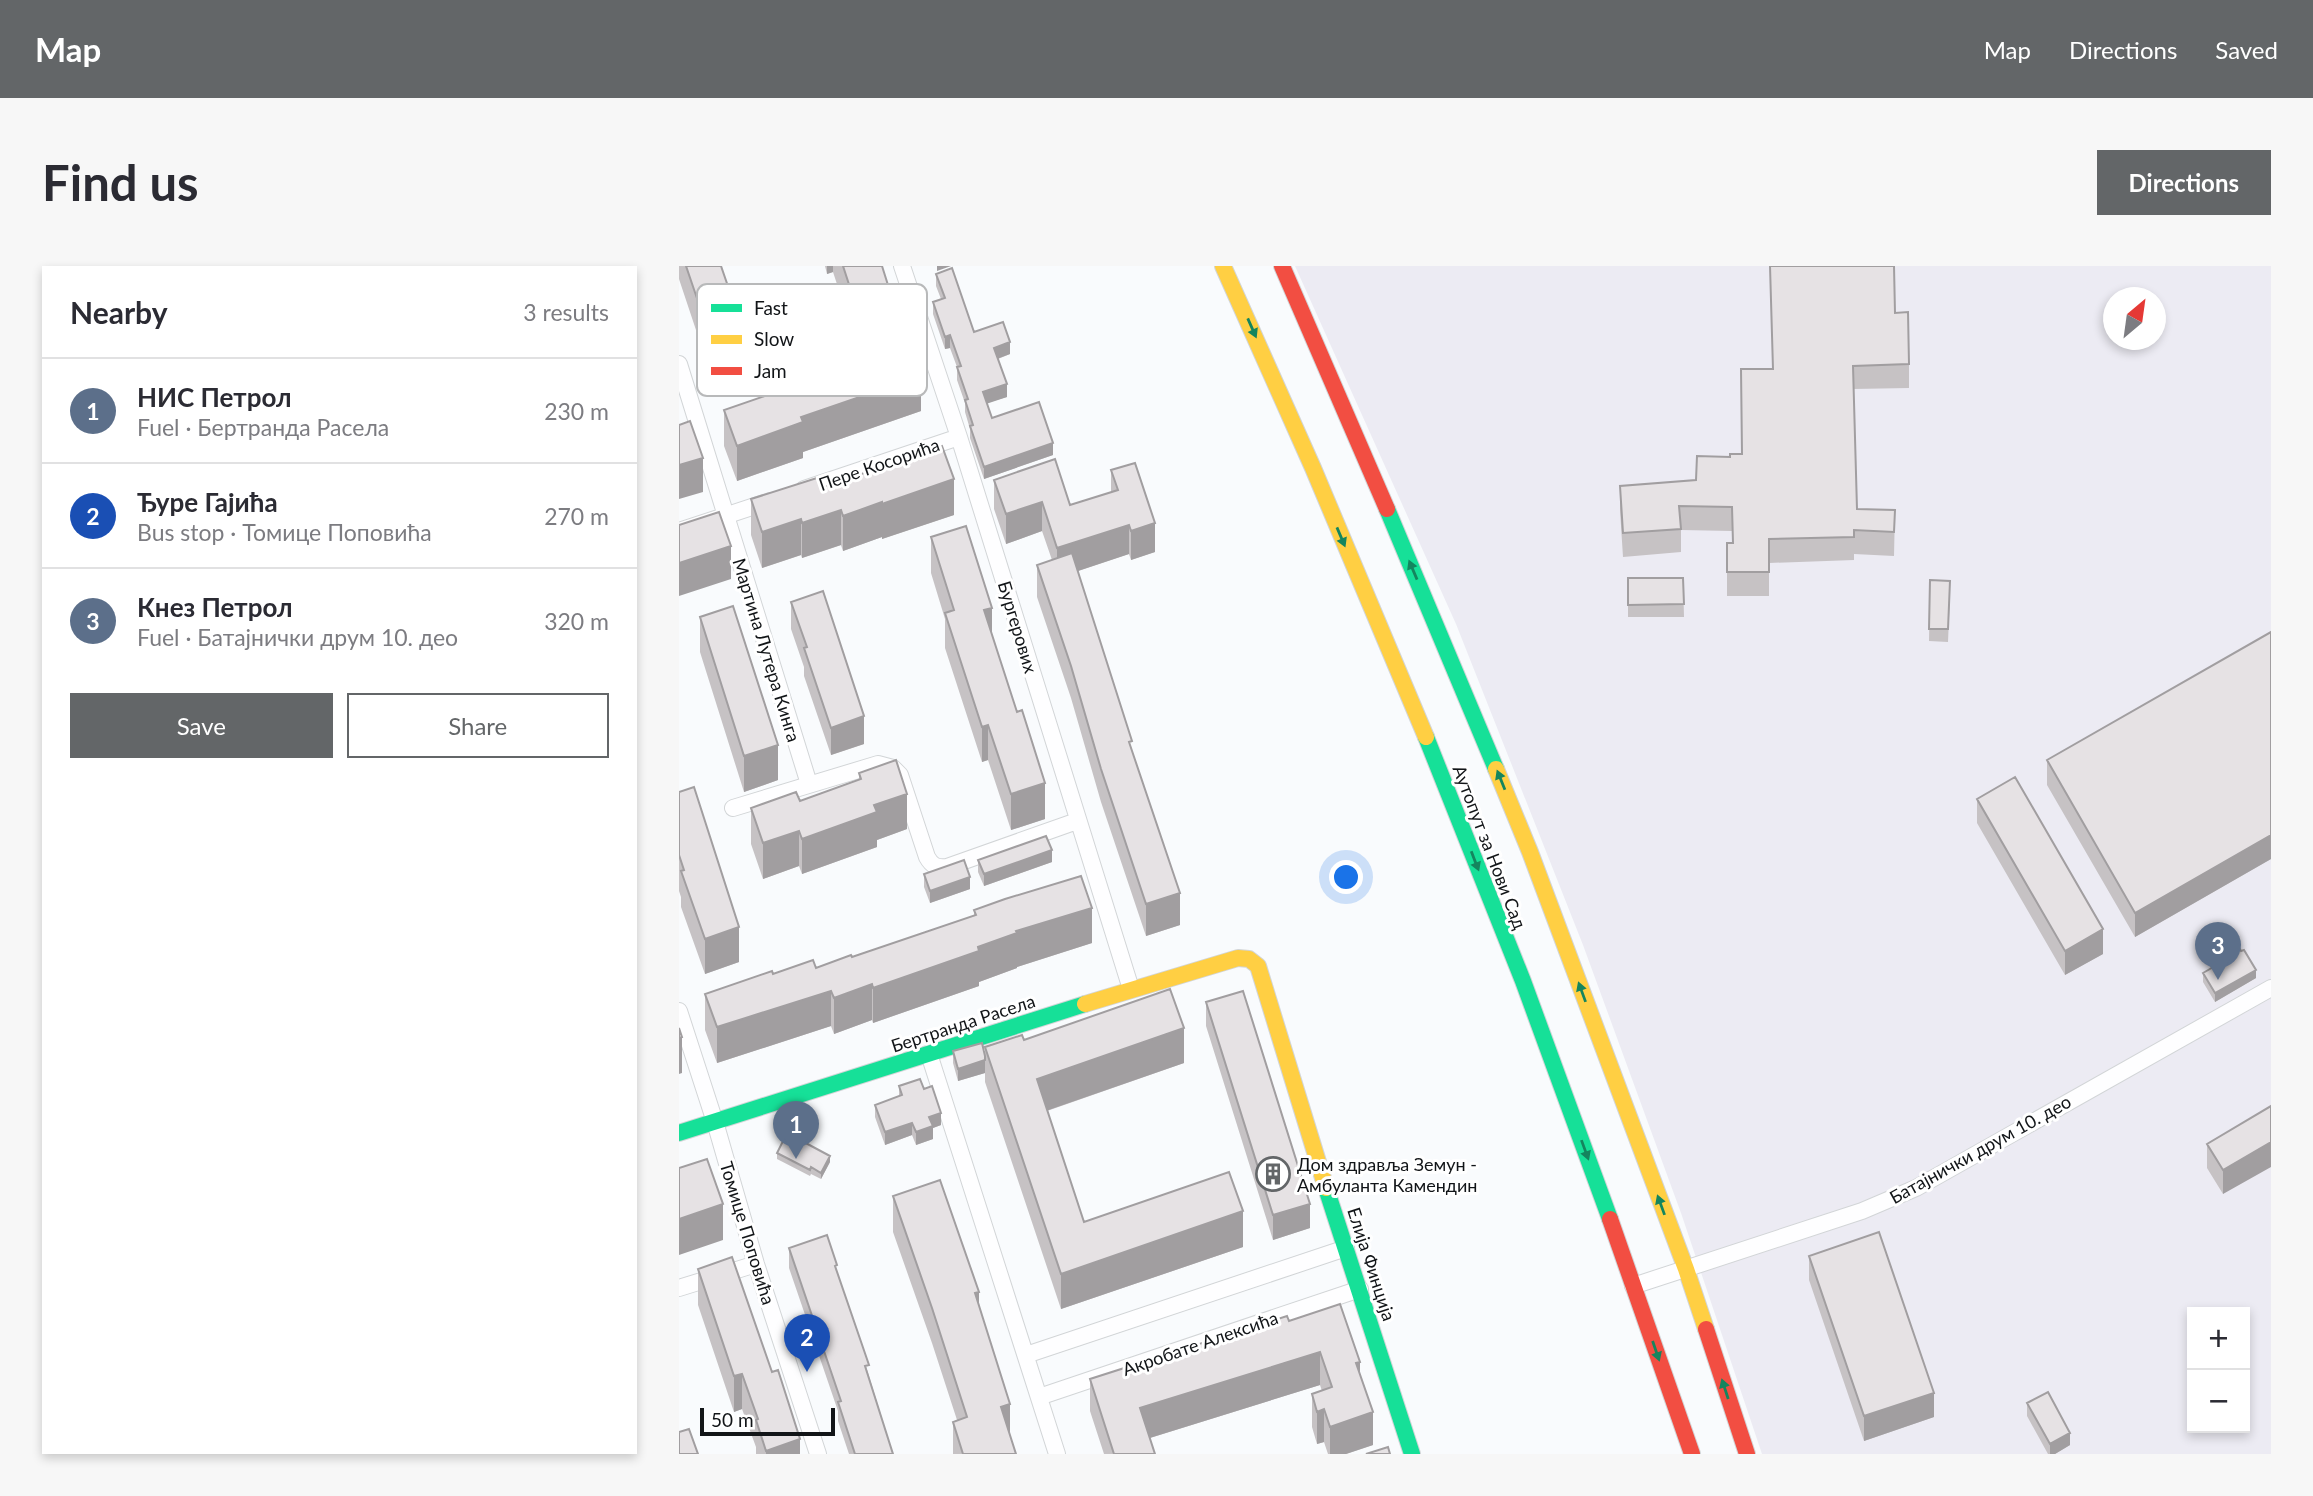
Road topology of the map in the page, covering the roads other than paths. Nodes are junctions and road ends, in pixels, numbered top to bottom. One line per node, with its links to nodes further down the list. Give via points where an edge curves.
1 (902, 266): 4 (street, Бургерових)
2 (1223, 266): 23 (main road, Аутопут за Нови Сад, one-way to 23, via 1452,802 1562,1086)
3 (1282, 266): 22 (main road, Аутопут за Нови Сад, one-way to 3, via 1500,777)
4 (908, 284)
5 (927, 341): 7 (street, Бургерових)
6 (679, 364): 8 (street, Мартина Лутера Кинга)
7 (959, 437): 8 (street, Пере Косорића); 12 (street, Бургерових)
8 (725, 516): 9 (street, Пере Косорића); 10 (street, Мартина Лутера Кинга)
9 (679, 531)
10 (809, 784): 11 (street); 12 (street, via 878,764 893,768 900,775 927,857 939,867)
11 (733, 808)
12 (1077, 821): 15 (street, Бургерових)
13 (1258, 966): 15 (main road, Бертранда Расела, via 1238,958); 20 (main road, Елија Финција)
14 (2271, 988): 22 (street, Батајнички друм 10. део, via 1916,1188 1862,1211)
15 (1131, 989): 17 (main road, Бертранда Расела)
16 (679, 1011): 18 (street, Томице Поповића)
17 (929, 1054): 18 (main road, Бертранда Расела); 26 (street)
18 (715, 1122): 19 (main road, Бертранда Расела); 21 (street, Томице Поповића)
19 (679, 1133)
20 (1346, 1248): 25 (main road, Елија Финција); 26 (street)
21 (756, 1264): 24 (street); 28 (street, Томице Поповића)
22 (1686, 1269): 23 (street, Батајнички друм 10. део); 32 (main road, Аутопут за Нови Сад, one-way to 22)
23 (1633, 1286): 31 (main road, Аутопут за Нови Сад, one-way to 31)
24 (679, 1288)
25 (1360, 1289): 27 (street, Акробате Алексића); 30 (main road, Елија Финција)
26 (1026, 1355): 27 (street)
27 (1039, 1397): 29 (street)
28 (818, 1454)
29 (1057, 1454)
30 (1412, 1454)
31 (1692, 1454)
32 (1747, 1454)

